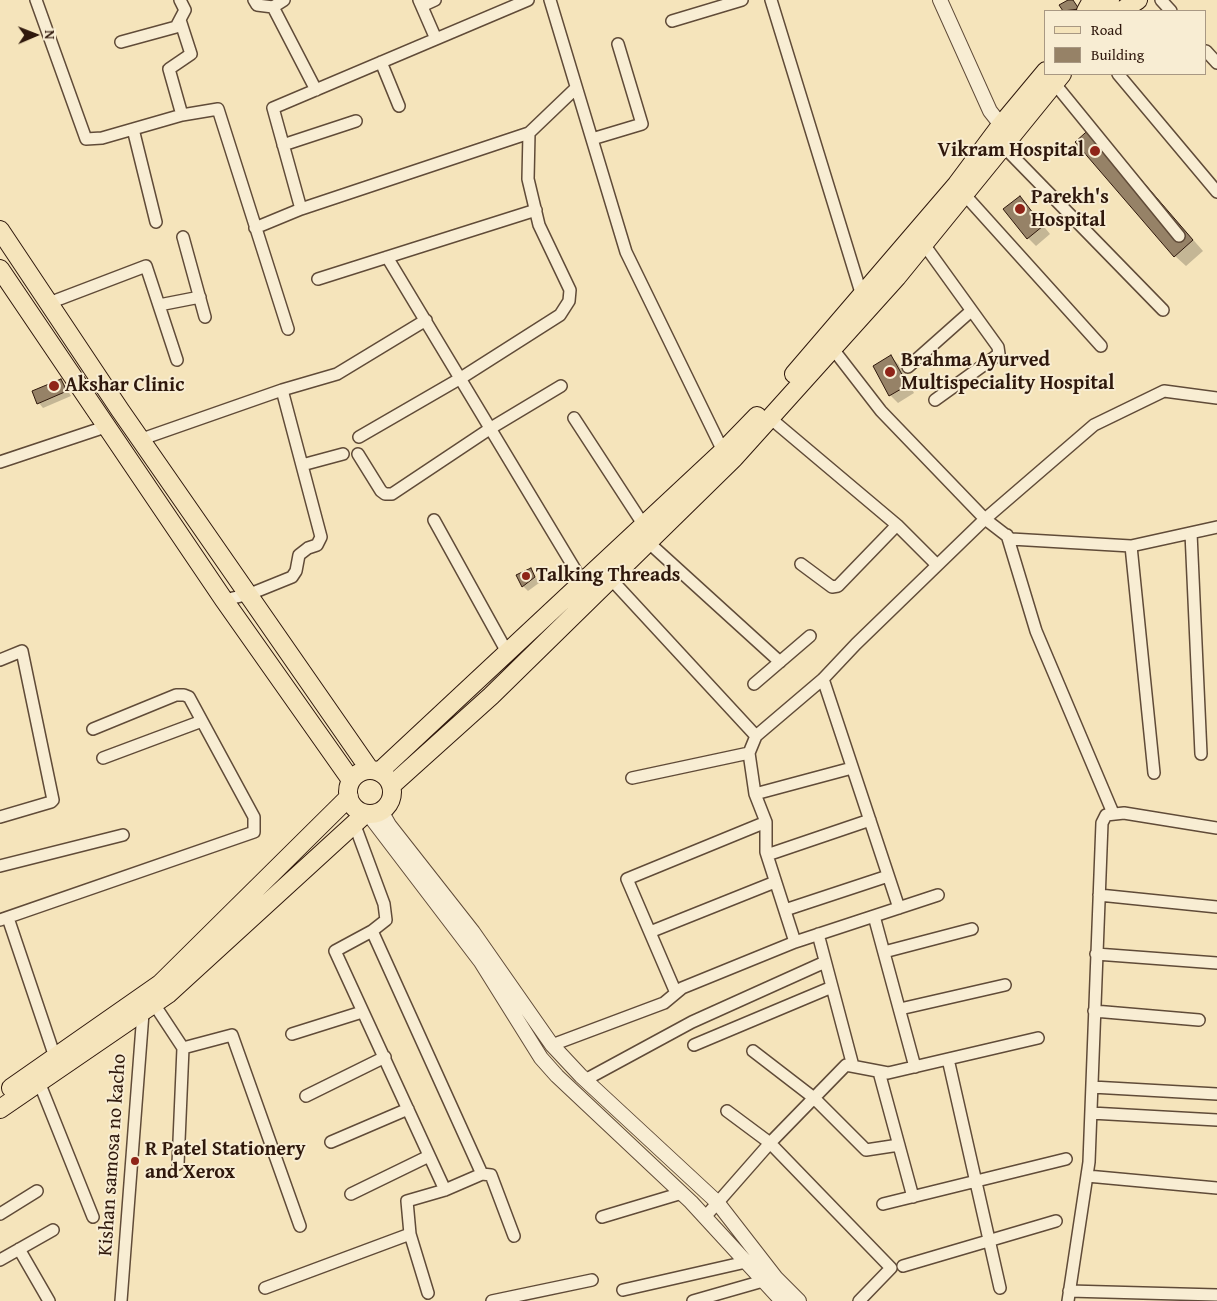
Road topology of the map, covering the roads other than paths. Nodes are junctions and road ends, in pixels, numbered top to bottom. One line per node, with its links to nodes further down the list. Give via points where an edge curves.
1 (36, 0): 34 (street, via 86,139)
2 (180, 0): 18 (street, via 185,10)
3 (254, 0): 15 (street, via 257,5)
4 (284, 0): 15 (street)
5 (436, 0): 13 (street)
6 (528, 0): 14 (street)
7 (550, 0): 28 (street)
8 (742, 0): 19 (street)
9 (770, 0): 52 (street)
10 (940, 0): 33 (street, via 990,111)
11 (1138, 0): 16 (main road)
12 (1161, 0): 17 (street)
13 (420, 3): 20 (street)
14 (508, 4): 20 (street)
15 (273, 7): 29 (street)
16 (1123, 10)
17 (1170, 10)
18 (180, 20): 21 (street, via 176,27); 31 (street, via 191,54 168,69)
19 (672, 21)
20 (436, 39): 24 (street)
21 (121, 42)
22 (618, 44): 36 (street, via 642,124)
23 (1207, 52): 25 (street)
24 (381, 62): 29 (street); 30 (street)
25 (1217, 63)
26 (1119, 75): 39 (street)
27 (1054, 76): 33 (main road); 38 (main road); 46 (street)
28 (576, 88): 35 (street); 36 (street)
29 (316, 90): 37 (street, via 273,108)
30 (399, 106)
31 (182, 115): 34 (street); 44 (street, via 218,109)
32 (356, 121): 37 (street)
33 (1001, 125): 52 (main road, via 957,184)
34 (133, 129): 43 (street)
35 (530, 134): 41 (street); 42 (street, via 528,179)
36 (592, 139): 76 (street, via 626,252)
37 (284, 145): 41 (street)
38 (1003, 146): 40 (main road); 56 (street)
39 (1217, 192)
40 (964, 194): 48 (main road); 61 (street)
41 (301, 209): 44 (street)
42 (536, 210): 49 (street); 65 (street, via 539,225 570,290 569,301 560,315)
43 (156, 222)
44 (256, 228): 60 (street)
45 (0, 230): 54 (main road)
46 (1178, 236)
47 (183, 237): 53 (street)
48 (923, 243): 57 (street); 62 (main road)
49 (387, 257): 51 (street); 59 (street)
50 (0, 268): 72 (main road)
51 (318, 279)
52 (862, 296): 76 (main road)
53 (200, 297): 55 (street); 58 (street)
54 (49, 304): 55 (street, via 146,266); 75 (main road)
55 (159, 305): 63 (street)
56 (1163, 310)
57 (971, 311): 64 (street); 69 (street, via 998,347 999,354)
58 (206, 317)
59 (426, 320): 65 (street); 67 (street, via 337,374)
60 (288, 329)
61 (1101, 346)
62 (833, 349): 71 (main road); 81 (street, via 881,411)
63 (177, 360)
64 (908, 367)
65 (461, 378): 73 (street); 74 (street)
66 (561, 386): 73 (street)
67 (282, 390): 75 (street); 80 (street)
68 (1217, 398): 81 (street, via 1164,391 1094,425)
69 (935, 400)
70 (574, 418): 83 (street)
71 (770, 418): 84 (street); 88 (main road)
72 (108, 426): 79 (street); 95 (main road, via 115,442)
73 (491, 428): 78 (street, via 392,494 381,491); 93 (street)
74 (359, 437)
75 (142, 439): 94 (main road)
76 (723, 451): 83 (main road)
77 (343, 454): 80 (street)
78 (358, 454)
79 (0, 462)
80 (302, 465): 94 (street, via 320,528 319,542 299,555 292,577)
81 (985, 519): 87 (street); 91 (street)
82 (434, 520): 97 (street)
83 (643, 524): 93 (main road)
84 (897, 525): 90 (street, via 838,586 832,587); 91 (street)
85 (1217, 527): 86 (street)
86 (1191, 533): 89 (street); 106 (street)
87 (1007, 535): 89 (street, via 1012,539); 115 (street, via 1036,630)
88 (648, 542): 92 (main road); 99 (street)
89 (1131, 546): 110 (street)
90 (801, 564)
91 (937, 565): 100 (street)
92 (610, 578): 104 (street); 112 (main road, via 491,696)
93 (582, 581): 97 (main road)
94 (250, 594): 95 (street); 109 (main road)
95 (224, 600): 113 (main road)
96 (810, 636): 99 (street)
97 (506, 652): 109 (main road)
98 (0, 660): 117 (street, via 22,651 53,800)
99 (780, 662): 101 (street)
100 (823, 680): 104 (street); 108 (street)
101 (754, 684)
102 (202, 721): 103 (street, via 184,695); 107 (street); 132 (street, via 254,817 254,832)
103 (93, 729)
104 (756, 736): 105 (street)
105 (750, 753): 111 (street); 114 (street)
106 (1201, 754)
107 (103, 758)
108 (852, 768): 114 (street); 118 (street)
109 (374, 771): 112 (main road, via 385,775); 113 (main road, via 361,772)
110 (1154, 774)
111 (632, 778)
112 (392, 786): 116 (main road, via 392,798 385,809)
113 (350, 789): 116 (main road, via 352,805); 158 (main road, via 160,984)
114 (755, 794): 119 (street)
115 (1113, 813): 120 (street); 126 (street, via 1106,815 1102,823)
116 (367, 816): 134 (street, via 386,920); 145 (main road); 152 (street, via 473,932); 186 (street, via 481,962 541,1058)
117 (0, 817)
118 (870, 820): 122 (street); 124 (street)
119 (766, 822): 122 (street); 135 (street, via 627,880)
120 (1217, 828)
121 (123, 835): 123 (street)
122 (767, 855): 125 (street)
123 (1, 862)
124 (888, 876): 129 (street); 130 (street)
125 (776, 882): 130 (street); 135 (street)
126 (1099, 894): 128 (street); 139 (street)
127 (938, 895): 129 (street)
128 (1217, 906)
129 (899, 908): 131 (street)
130 (785, 910): 137 (street)
131 (874, 916): 136 (street); 138 (street)
132 (4, 919): 158 (street)
133 (972, 929): 138 (street)
134 (372, 931): 148 (street, via 335,951); 180 (street)
135 (650, 932): 144 (street)
136 (818, 934): 137 (street); 140 (street)
137 (795, 942): 144 (street)
138 (884, 952): 146 (street)
139 (1096, 954): 141 (street); 147 (street)
140 (825, 962): 143 (street); 162 (street, via 692,1022)
141 (1217, 963)
142 (1005, 985): 146 (street)
143 (832, 987): 153 (street); 159 (street)
144 (676, 993): 152 (street, via 664,1003)
145 (148, 1008): 154 (street); 158 (main road); 215 (street, Kishan samosa no kacho)
146 (900, 1009): 160 (street)
147 (1094, 1011): 149 (street); 164 (street)
148 (362, 1012): 150 (street); 156 (street)
149 (1199, 1020)
150 (292, 1034)
151 (1038, 1038): 157 (street)
152 (552, 1045): 162 (street)
153 (694, 1045)
154 (183, 1048): 179 (street); 196 (street, via 232,1035)
155 (753, 1051): 168 (street)
156 (385, 1057): 167 (street); 170 (street)
157 (948, 1059): 160 (street); 182 (street)
158 (57, 1064): 163 (main road); 166 (main road)
159 (853, 1066): 161 (street); 168 (street, via 846,1065)
160 (915, 1067): 161 (street, via 888,1074)
161 (879, 1072): 176 (street)
162 (585, 1080): 189 (street)
163 (40, 1082): 169 (main road); 193 (street)
164 (1092, 1088): 165 (street); 172 (street)
165 (1217, 1094)
166 (0, 1096)
167 (306, 1096)
168 (814, 1098): 175 (street); 176 (street, via 866,1150)
169 (0, 1109)
170 (408, 1109): 174 (street); 177 (street)
171 (727, 1111): 175 (street)
172 (1091, 1113): 173 (street); 181 (street)
173 (1217, 1120)
174 (331, 1142)
175 (770, 1143): 189 (street); 220 (street, via 891,1268)
176 (899, 1145): 188 (street)
177 (429, 1156): 184 (street); 187 (street)
178 (1066, 1159): 182 (street)
179 (178, 1164)
180 (482, 1174): 184 (street); 199 (street, via 491,1175)
181 (1087, 1176): 183 (street); 212 (street)
182 (976, 1182): 188 (street); 200 (street)
183 (1217, 1188)
184 (445, 1190): 198 (street, via 407,1201)
185 (37, 1191): 191 (street)
186 (682, 1193): 192 (street); 194 (street)
187 (351, 1194)
188 (913, 1197): 190 (street)
189 (717, 1202): 194 (street); 219 (street, via 776,1278)
190 (883, 1204)
191 (0, 1214)
192 (602, 1216)
193 (93, 1217)
194 (705, 1217): 203 (street)
195 (1056, 1221): 200 (street)
196 (300, 1226)
197 (53, 1230): 201 (street)
198 (410, 1234): 207 (street); 210 (street)
199 (514, 1236)
200 (989, 1241): 204 (street); 208 (street)
201 (19, 1249): 202 (street); 214 (street)
202 (0, 1260)
203 (746, 1262): 206 (street); 209 (street)
204 (903, 1266)
205 (592, 1280): 213 (street)
206 (763, 1281): 217 (street); 218 (street)
207 (265, 1288)
208 (1000, 1288)
209 (623, 1290)
210 (428, 1293)
211 (1217, 1295): 212 (street)
212 (1069, 1296)
213 (506, 1299): 216 (street)
214 (49, 1301)
215 (121, 1301)
216 (492, 1301)
217 (694, 1301)
218 (782, 1301)
219 (799, 1301)
220 (858, 1301)

